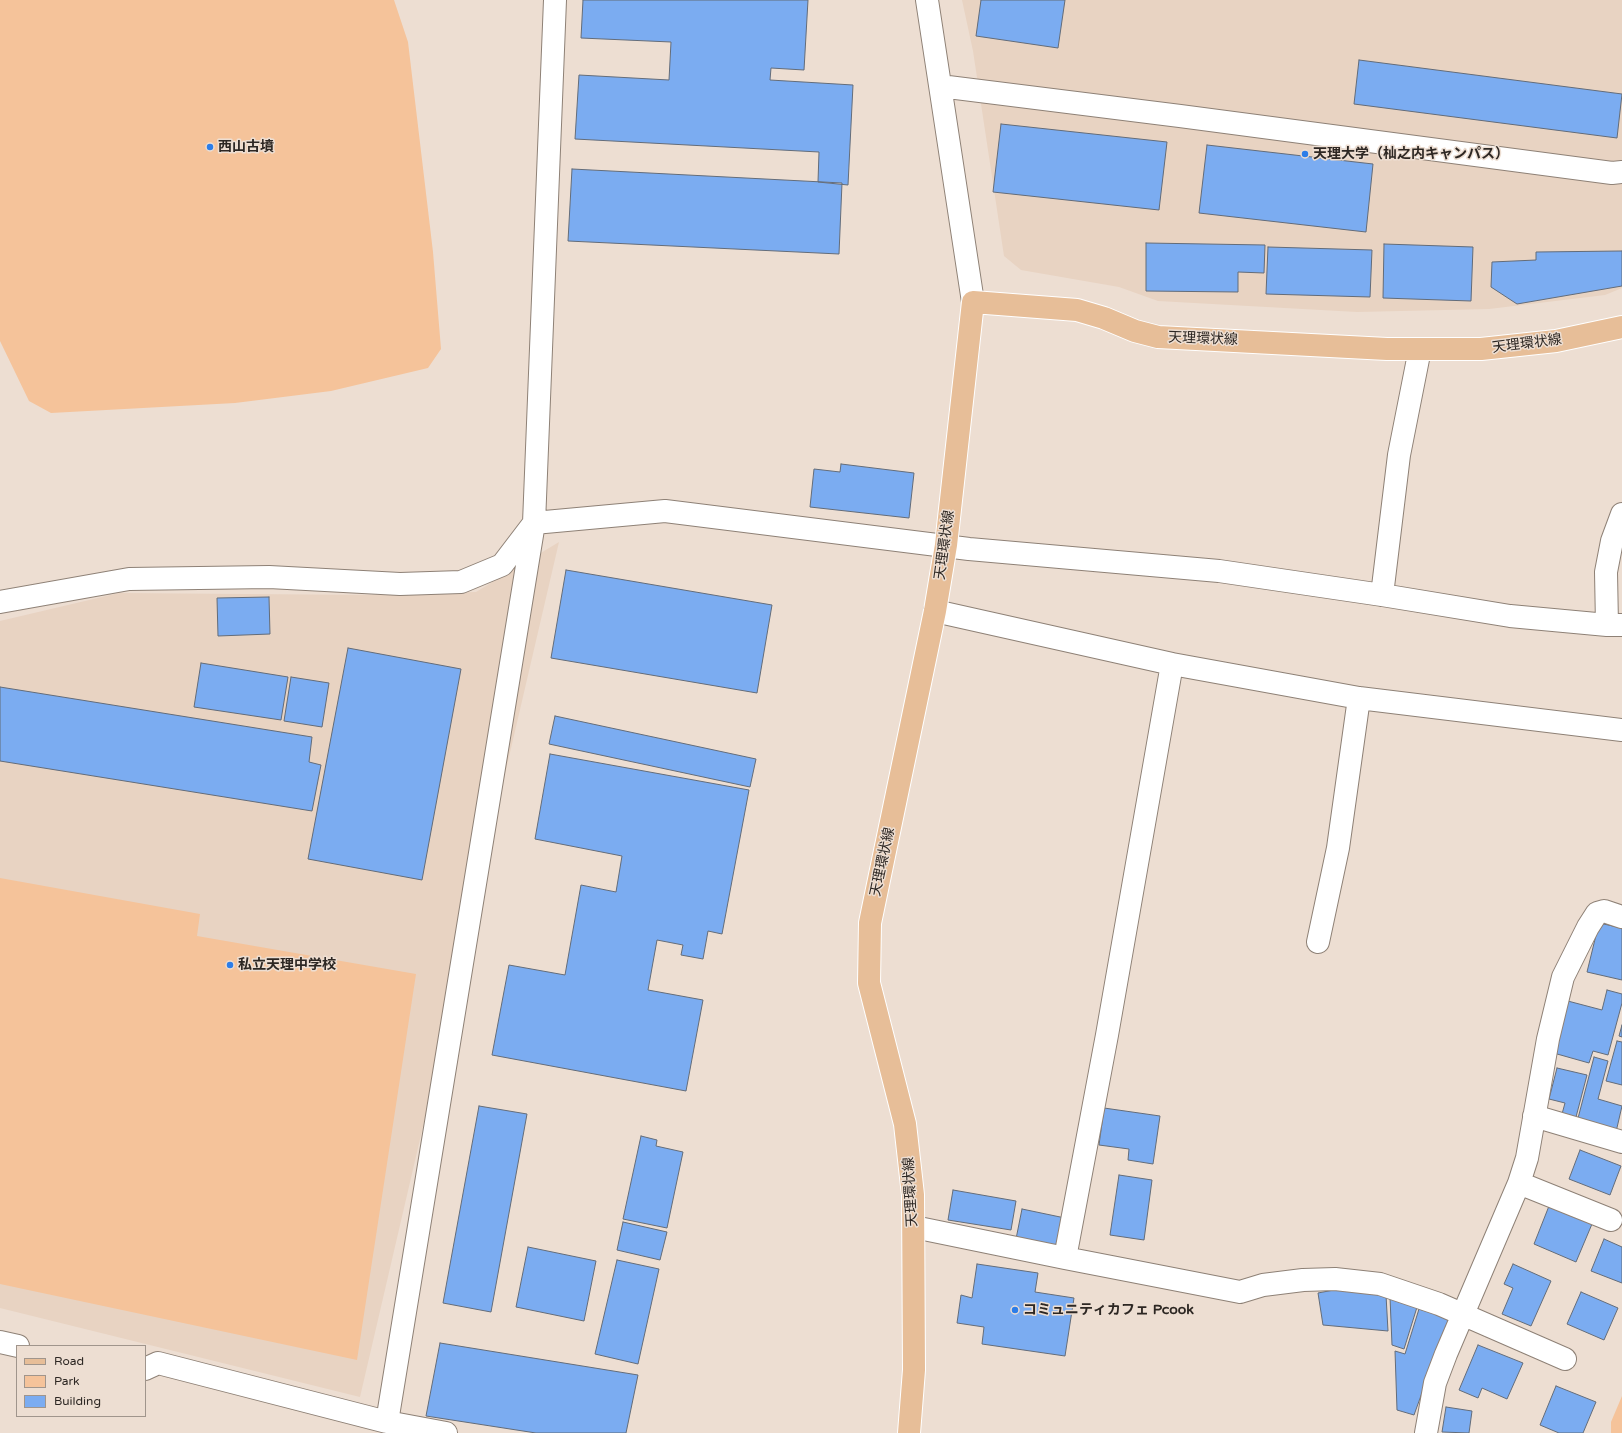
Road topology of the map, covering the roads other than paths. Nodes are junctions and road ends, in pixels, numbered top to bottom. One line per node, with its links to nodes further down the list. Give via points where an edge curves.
1 (555, 0): 9 (street)
2 (927, 0): 3 (street)
3 (940, 86): 4 (street, via 1612,174); 5 (street)
4 (1622, 172)
5 (973, 302): 7 (main road, 天理環状線, via 1077,310 1158,337); 10 (main road, 天理環状線)
6 (1622, 326): 7 (main road, 天理環状線, via 1556,341 1481,349)
7 (1420, 349): 11 (street, via 1398,455)
8 (1622, 514): 14 (street, via 1612,541 1606,572)
9 (534, 523): 10 (street, via 664,511); 12 (street, via 502,565 461,582 400,584 269,577 129,579); 31 (street)
10 (946, 545): 11 (street, via 1219,571); 13 (main road, 天理環状線)
11 (1382, 595): 14 (street, via 1510,616)
12 (0, 602)
13 (935, 611): 15 (street); 24 (main road, 天理環状線, via 870,923 869,982 905,1124)
14 (1614, 625)
15 (1172, 664): 16 (street); 25 (street, via 1107,1035)
16 (1358, 698): 17 (street); 19 (street, via 1338,848)
17 (1622, 730)
18 (1622, 917): 20 (street, via 1604,911 1597,913 1563,977 1548,1039)
19 (1318, 942)
20 (1534, 1116): 21 (street); 22 (street, via 1527,1158)
21 (1622, 1142)
22 (1519, 1183): 23 (street); 26 (street)
23 (1611, 1220)
24 (914, 1227): 25 (street); 33 (main road, 天理環状線, via 914,1370)
25 (1064, 1258): 26 (street, via 1240,1292 1263,1285 1303,1280 1335,1279 1380,1284)
26 (1464, 1315): 29 (street); 34 (street, via 1435,1383)
27 (0, 1342): 28 (street)
28 (16, 1346)
29 (1565, 1359)
30 (146, 1369): 31 (street, via 158,1363)
31 (387, 1422): 32 (street)
32 (446, 1433)
33 (910, 1433)
34 (1426, 1433)

